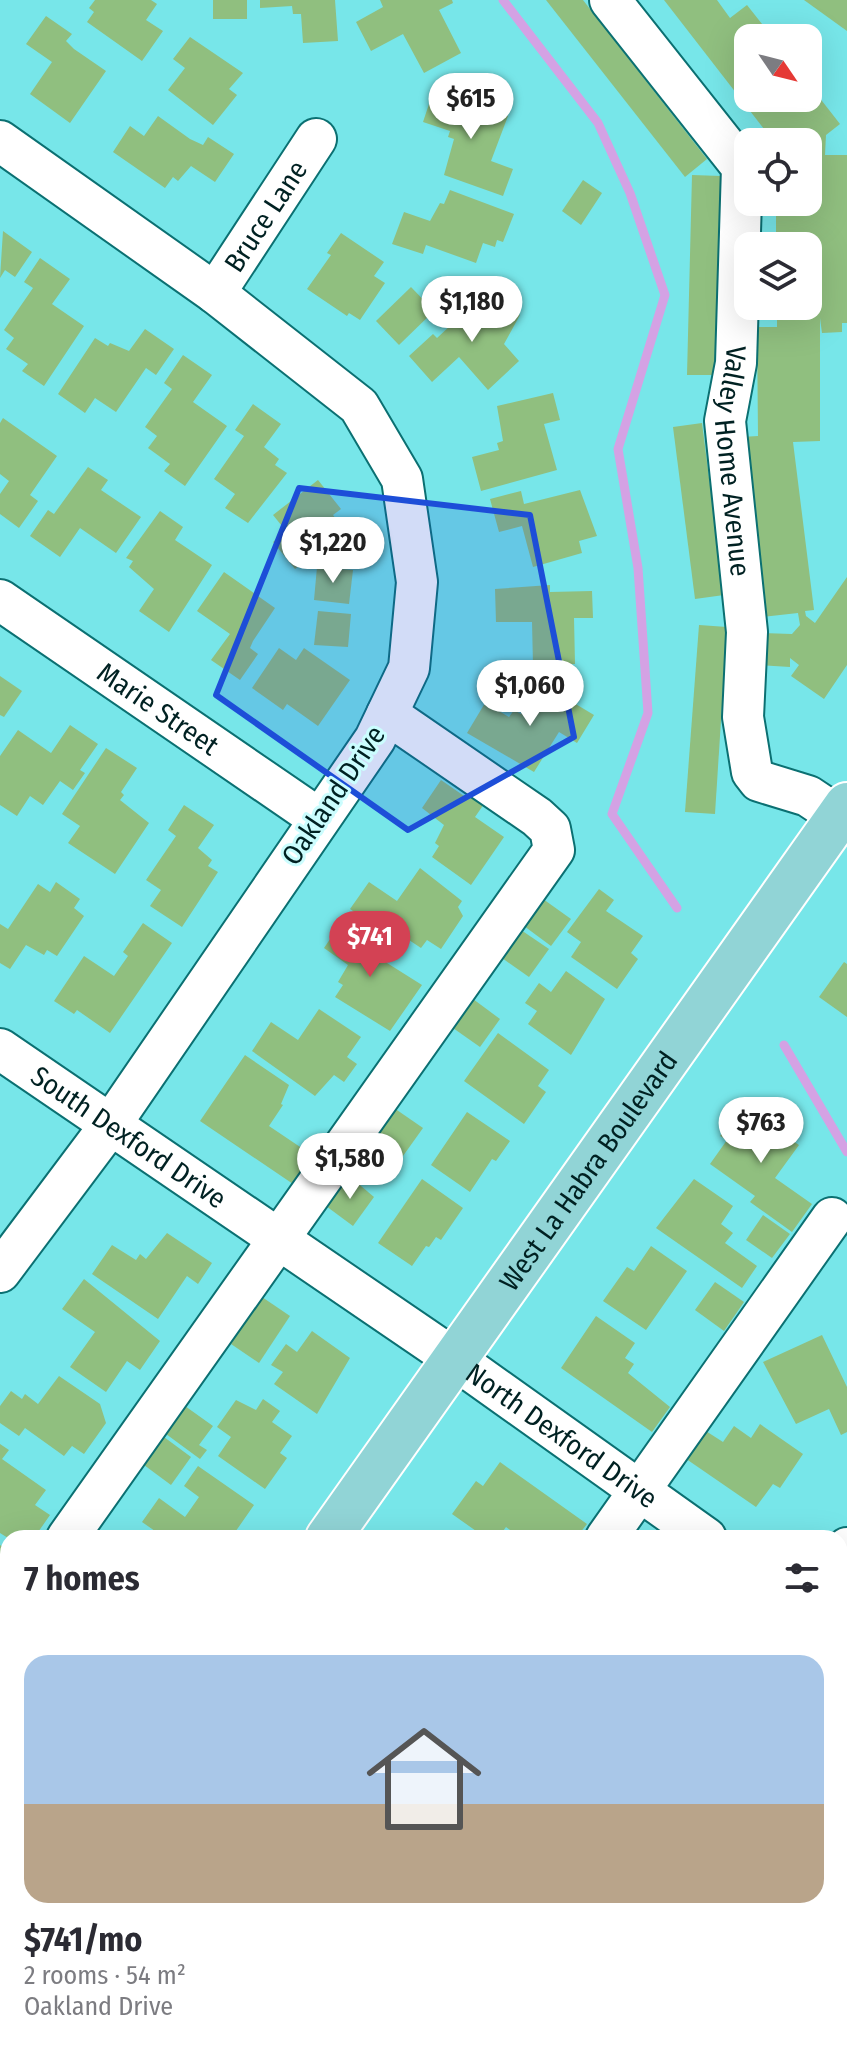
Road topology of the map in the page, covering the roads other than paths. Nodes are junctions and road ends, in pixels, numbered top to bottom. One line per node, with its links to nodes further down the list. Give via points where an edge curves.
1 (610, 0): 7 (street, Valley Home Avenue, via 742,167 736,363 725,421 747,632 743,717 752,772 759,781 808,796)
2 (316, 139): 4 (street, Bruce Lane)
3 (0, 141): 4 (street, Oakland Drive)
4 (215, 293): 6 (street, Oakland Drive, via 359,406 402,479 417,582 409,668)
5 (0, 600): 8 (street, Marie Street)
6 (387, 714): 8 (street, Oakland Drive); 12 (street, via 537,817 550,829 554,850)
7 (844, 815): 14 (main road, West La Habra Boulevard)
8 (318, 818): 10 (street, Oakland Drive)
9 (0, 1049): 10 (street, South Dexford Drive)
10 (111, 1124): 12 (street, South Dexford Drive); 13 (street, Oakland Drive)
11 (832, 1218): 15 (street)
12 (279, 1239): 14 (street, South Dexford Drive); 16 (street)
13 (0, 1272)
14 (456, 1360): 15 (street, North Dexford Drive); 17 (main road, West La Habra Boulevard)
15 (638, 1492): 18 (street); 19 (street, North Dexford Drive)
16 (73, 1530)
17 (334, 1530)
18 (612, 1530)
19 (694, 1530)

